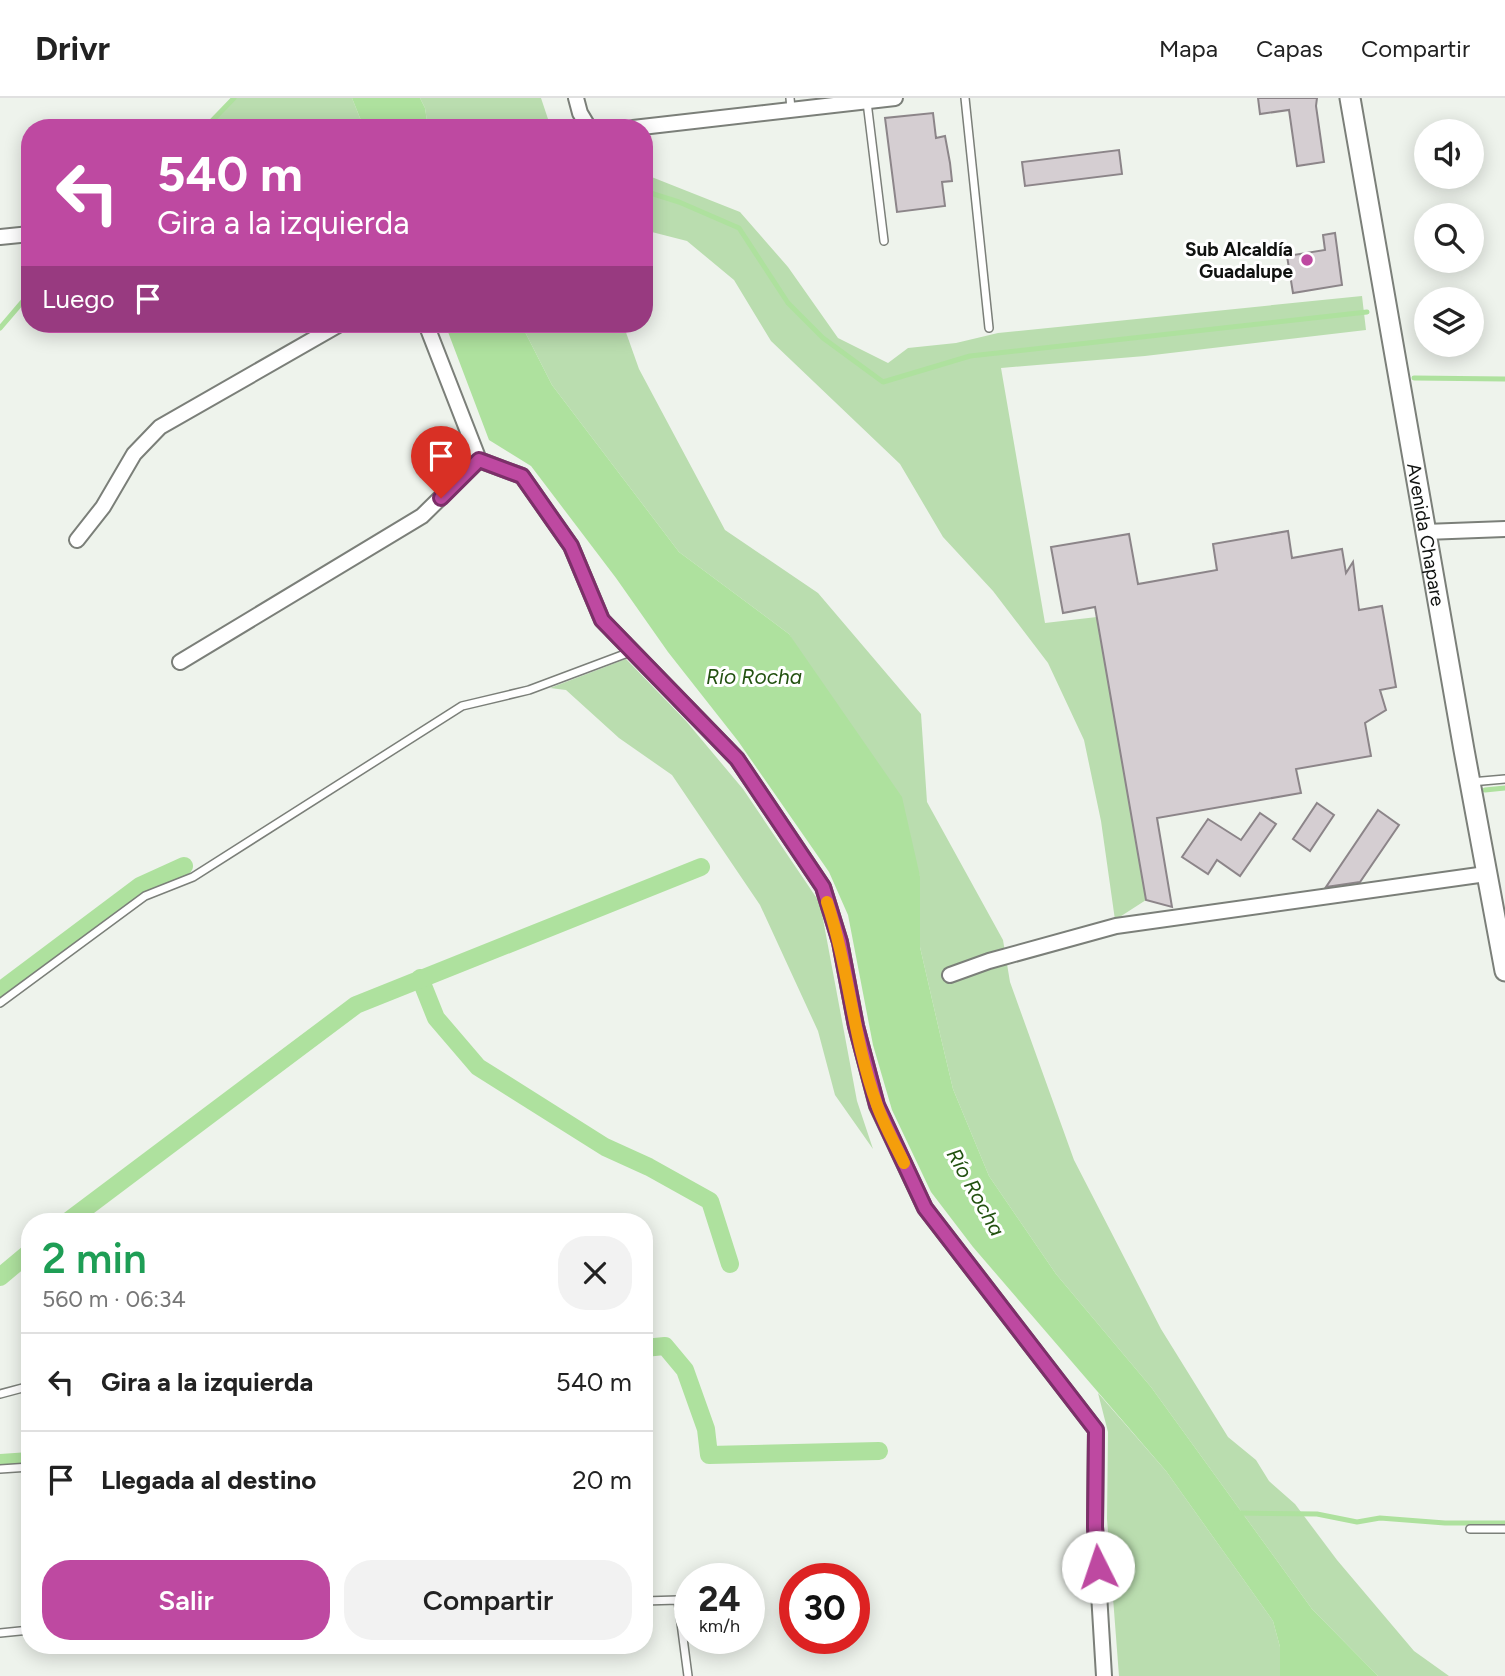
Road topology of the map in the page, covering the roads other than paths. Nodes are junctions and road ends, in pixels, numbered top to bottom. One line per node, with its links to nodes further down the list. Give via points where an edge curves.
1 (576, 98): 7 (street)
2 (895, 98): 5 (street)
3 (965, 98): 12 (lane)
4 (1350, 98): 17 (main road, Avenida Chapare)
5 (867, 102): 6 (street); 11 (lane)
6 (791, 104): 8 (street)
7 (584, 119)
8 (653, 125)
9 (21, 235): 10 (street)
10 (0, 237)
11 (884, 242)
12 (989, 328)
13 (324, 333): 18 (street, via 160,427 134,454)
14 (430, 333): 15 (street)
15 (479, 460): 19 (street, via 522,476 571,546 602,620); 20 (street, via 422,516)
16 (1505, 529): 17 (street)
17 (1425, 532): 22 (main road, Avenida Chapare)
18 (77, 540)
19 (633, 651): 26 (lane, via 529,690 462,706 193,877 145,896); 37 (street, via 737,759 823,887 877,1105 925,1208 1096,1430 1095,1527)
20 (180, 662)
21 (1505, 779): 22 (lane)
22 (1471, 782): 23 (main road, Avenida Chapare)
23 (1486, 874): 24 (main road, Avenida Chapare); 25 (street, via 1116,926)
24 (1505, 971)
25 (950, 975)
26 (0, 1003)
27 (21, 1388): 28 (lane)
28 (0, 1394)
29 (21, 1468): 30 (lane)
30 (0, 1469)
31 (1470, 1529): 32 (lane)
32 (1505, 1529)
33 (653, 1601): 36 (lane, via 678,1600)
34 (21, 1631): 35 (lane)
35 (0, 1633)
36 (688, 1676)
37 (1103, 1676)

